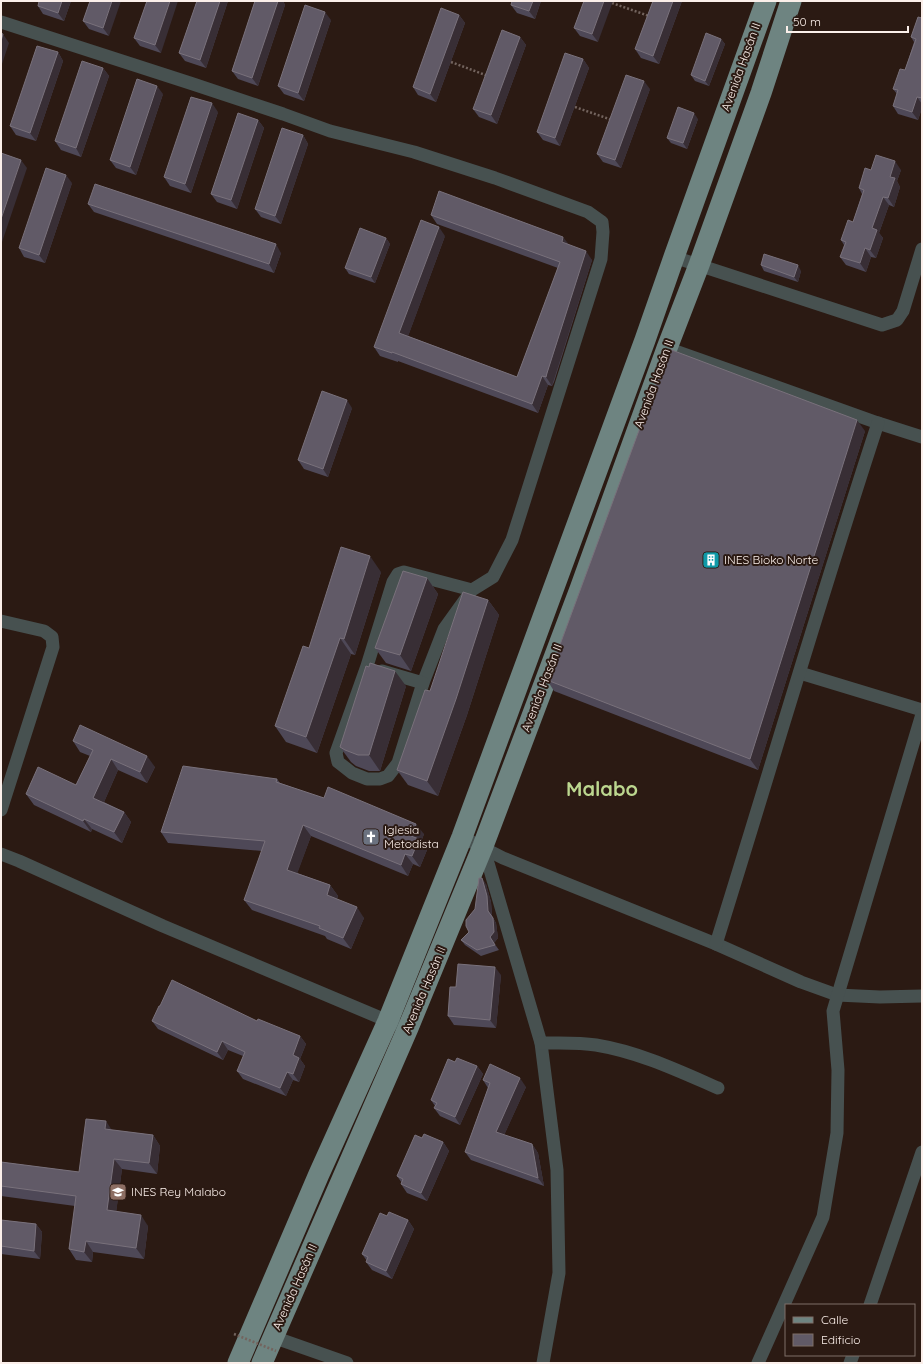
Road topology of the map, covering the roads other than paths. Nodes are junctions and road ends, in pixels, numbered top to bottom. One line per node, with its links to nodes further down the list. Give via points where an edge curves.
1 (766, 1): 5 (main road, Avenida Hasán II)
2 (791, 1): 6 (main road, Avenida Hasán II)
3 (1, 22): 10 (street, via 330,131 414,152 495,178 588,212 602,222 602,259 512,540 493,577)
4 (922, 249): 6 (street, via 902,311 897,320 882,325)
5 (674, 257): 6 (street); 18 (main road, Avenida Hasán II, via 646,340)
6 (699, 265): 7 (main road, Avenida Hasán II)
7 (667, 348): 8 (street); 19 (main road, Avenida Hasán II)
8 (878, 423): 9 (street); 13 (street, via 834,556)
9 (922, 438)
10 (472, 590): 12 (street, via 404,572 398,574 393,582); 14 (street, via 444,629)
11 (1, 621): 17 (street, via 44,631 52,637 53,647)
12 (367, 666): 14 (street); 14 (street, via 336,754 338,762 352,773 367,779 388,776 398,763)
13 (800, 673): 15 (street); 21 (street)
14 (423, 684)
15 (922, 710)
16 (922, 714): 22 (street)
17 (1, 810)
18 (462, 837): 19 (street); 24 (main road, Avenida Hasán II)
19 (483, 846): 21 (street, via 503,858); 25 (main road, Avenida Hasán II); 26 (street)
20 (1, 854): 24 (street)
21 (716, 944): 22 (street, via 801,982)
22 (837, 995): 23 (street); 34 (street, via 833,1011 838,1070 837,1133 823,1217)
23 (922, 996)
24 (388, 1021): 25 (street); 31 (main road, Avenida Hasán II)
25 (408, 1028): 30 (main road, Avenida Hasán II)
26 (541, 1043): 27 (street, via 596,1045 627,1052); 33 (street, via 557,1170 559,1273)
27 (718, 1088)
28 (922, 1152): 29 (street)
29 (870, 1304)
30 (271, 1350): 32 (street)
31 (238, 1363)
32 (347, 1363)
33 (543, 1363)
34 (758, 1363)

